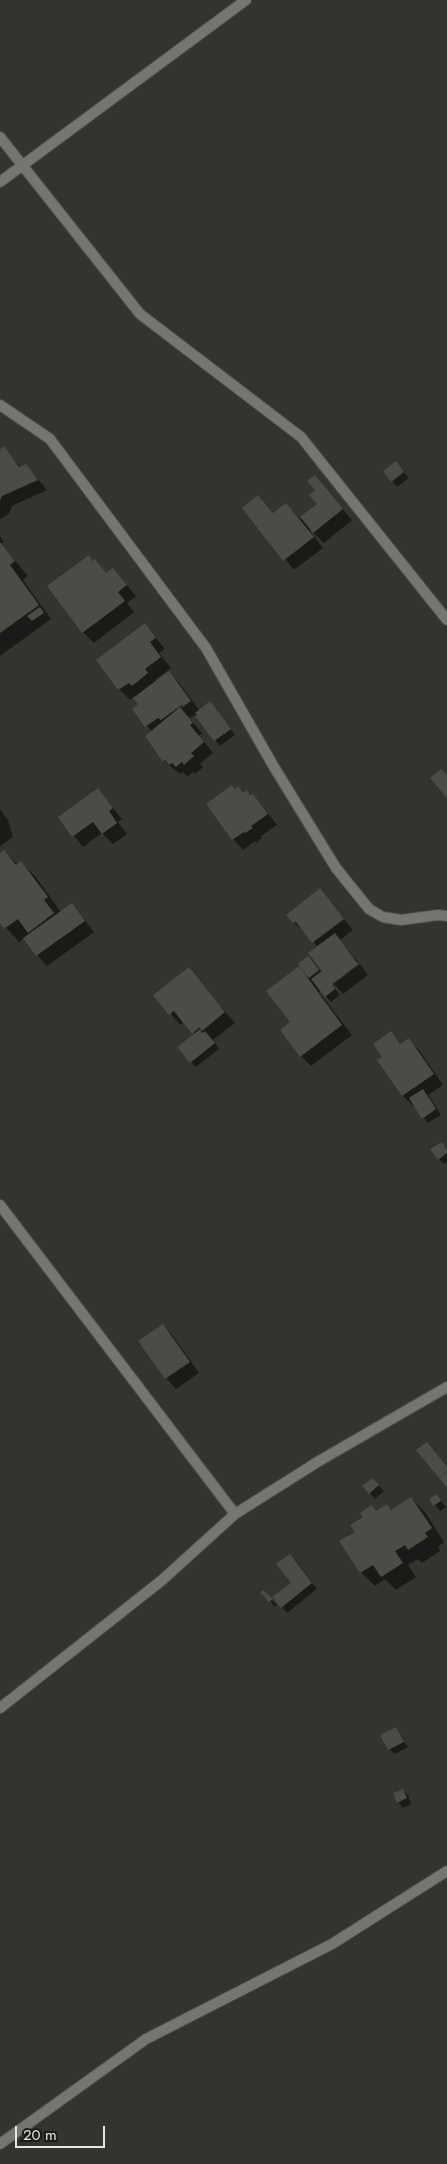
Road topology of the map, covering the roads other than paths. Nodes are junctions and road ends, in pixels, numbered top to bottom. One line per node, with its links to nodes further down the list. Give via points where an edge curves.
1 (246, 0): 3 (street)
2 (0, 137): 3 (street)
3 (22, 165): 4 (street); 6 (street, via 140,314 300,437)
4 (0, 182)
5 (0, 406): 7 (street, via 50,439 206,648 336,868 369,909 383,917 402,920)
6 (447, 620)
7 (447, 916)
8 (0, 1205): 10 (street)
9 (447, 1387): 10 (street)
10 (235, 1514): 11 (street, via 161,1581)
11 (0, 1708)
12 (447, 1871): 13 (street, via 332,1944 146,2039)
13 (0, 2144)

